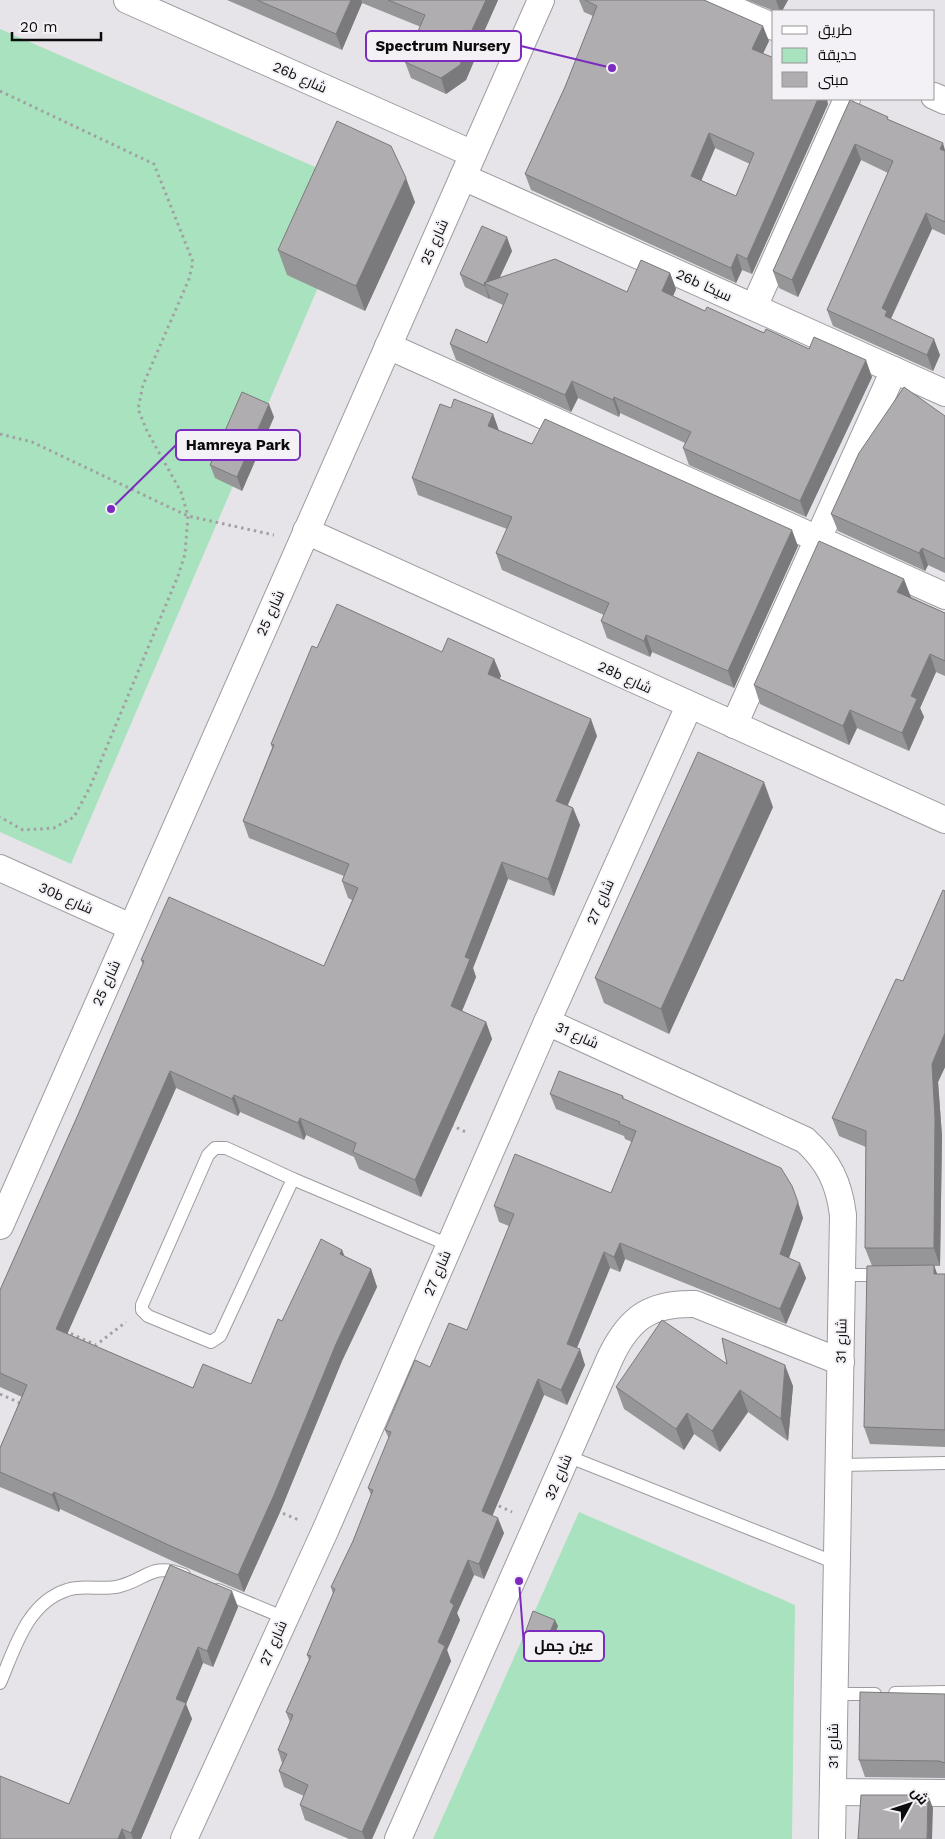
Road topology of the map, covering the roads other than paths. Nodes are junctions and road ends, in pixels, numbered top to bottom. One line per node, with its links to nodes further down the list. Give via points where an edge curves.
1 (128, 0): 4 (street, 26b شارع)
2 (541, 0): 7 (street, شارع 25)
3 (712, 0): 5 (street)
4 (159, 6): 7 (street, 26b شارع)
5 (772, 26)
6 (847, 100): 8 (street)
7 (468, 166): 8 (street, 26b سيكا); 9 (street, شارع 25)
8 (754, 307): 10 (street, 26b سيكا)
9 (388, 346): 12 (street, شارع 25); 13 (street)
10 (894, 370): 11 (street, 26b سيكا); 13 (street)
11 (945, 393)
12 (304, 536): 15 (street, 28b شارع); 19 (street, شارع 25)
13 (818, 539): 14 (street); 16 (street)
14 (945, 596)
15 (689, 706): 16 (street, 28b شارع); 20 (street, شارع 27)
16 (734, 724): 17 (street, 28b شارع)
17 (945, 820)
18 (0, 868): 19 (street, 30b شارع)
19 (131, 927): 22 (street, شارع 25)
20 (547, 1022): 24 (street, شارع 27); 25 (street, شارع 31, via 805,1140 825,1161 841,1193)
21 (293, 1179): 21 (lane, via 218,1339 207,1342 148,1316 142,1310 143,1301 211,1151 226,1148); 24 (lane)
22 (8, 1190): 23 (street, شارع 25)
23 (0, 1226)
24 (449, 1245): 32 (street, شارع 27)
25 (842, 1275): 26 (lane); 27 (street, شارع 31)
26 (898, 1275)
27 (841, 1362): 28 (street, شارع 32, via 694,1304 652,1309 634,1321 620,1337); 30 (street, شارع 31)
28 (567, 1456): 31 (lane); 39 (street, شارع 32)
29 (945, 1463): 30 (lane)
30 (839, 1465): 31 (street, شارع 31)
31 (836, 1563): 35 (street, شارع 31)
32 (285, 1618): 33 (lane, via 199,1581 164,1569 152,1570 118,1587 86,1586 50,1598 25,1626); 38 (street, شارع 27)
33 (0, 1682)
34 (945, 1692): 35 (lane)
35 (833, 1694): 36 (street, شارع 31)
36 (833, 1792): 37 (street); 40 (street, شارع 31)
37 (945, 1793)
38 (184, 1839)
39 (398, 1839)
40 (832, 1839)

